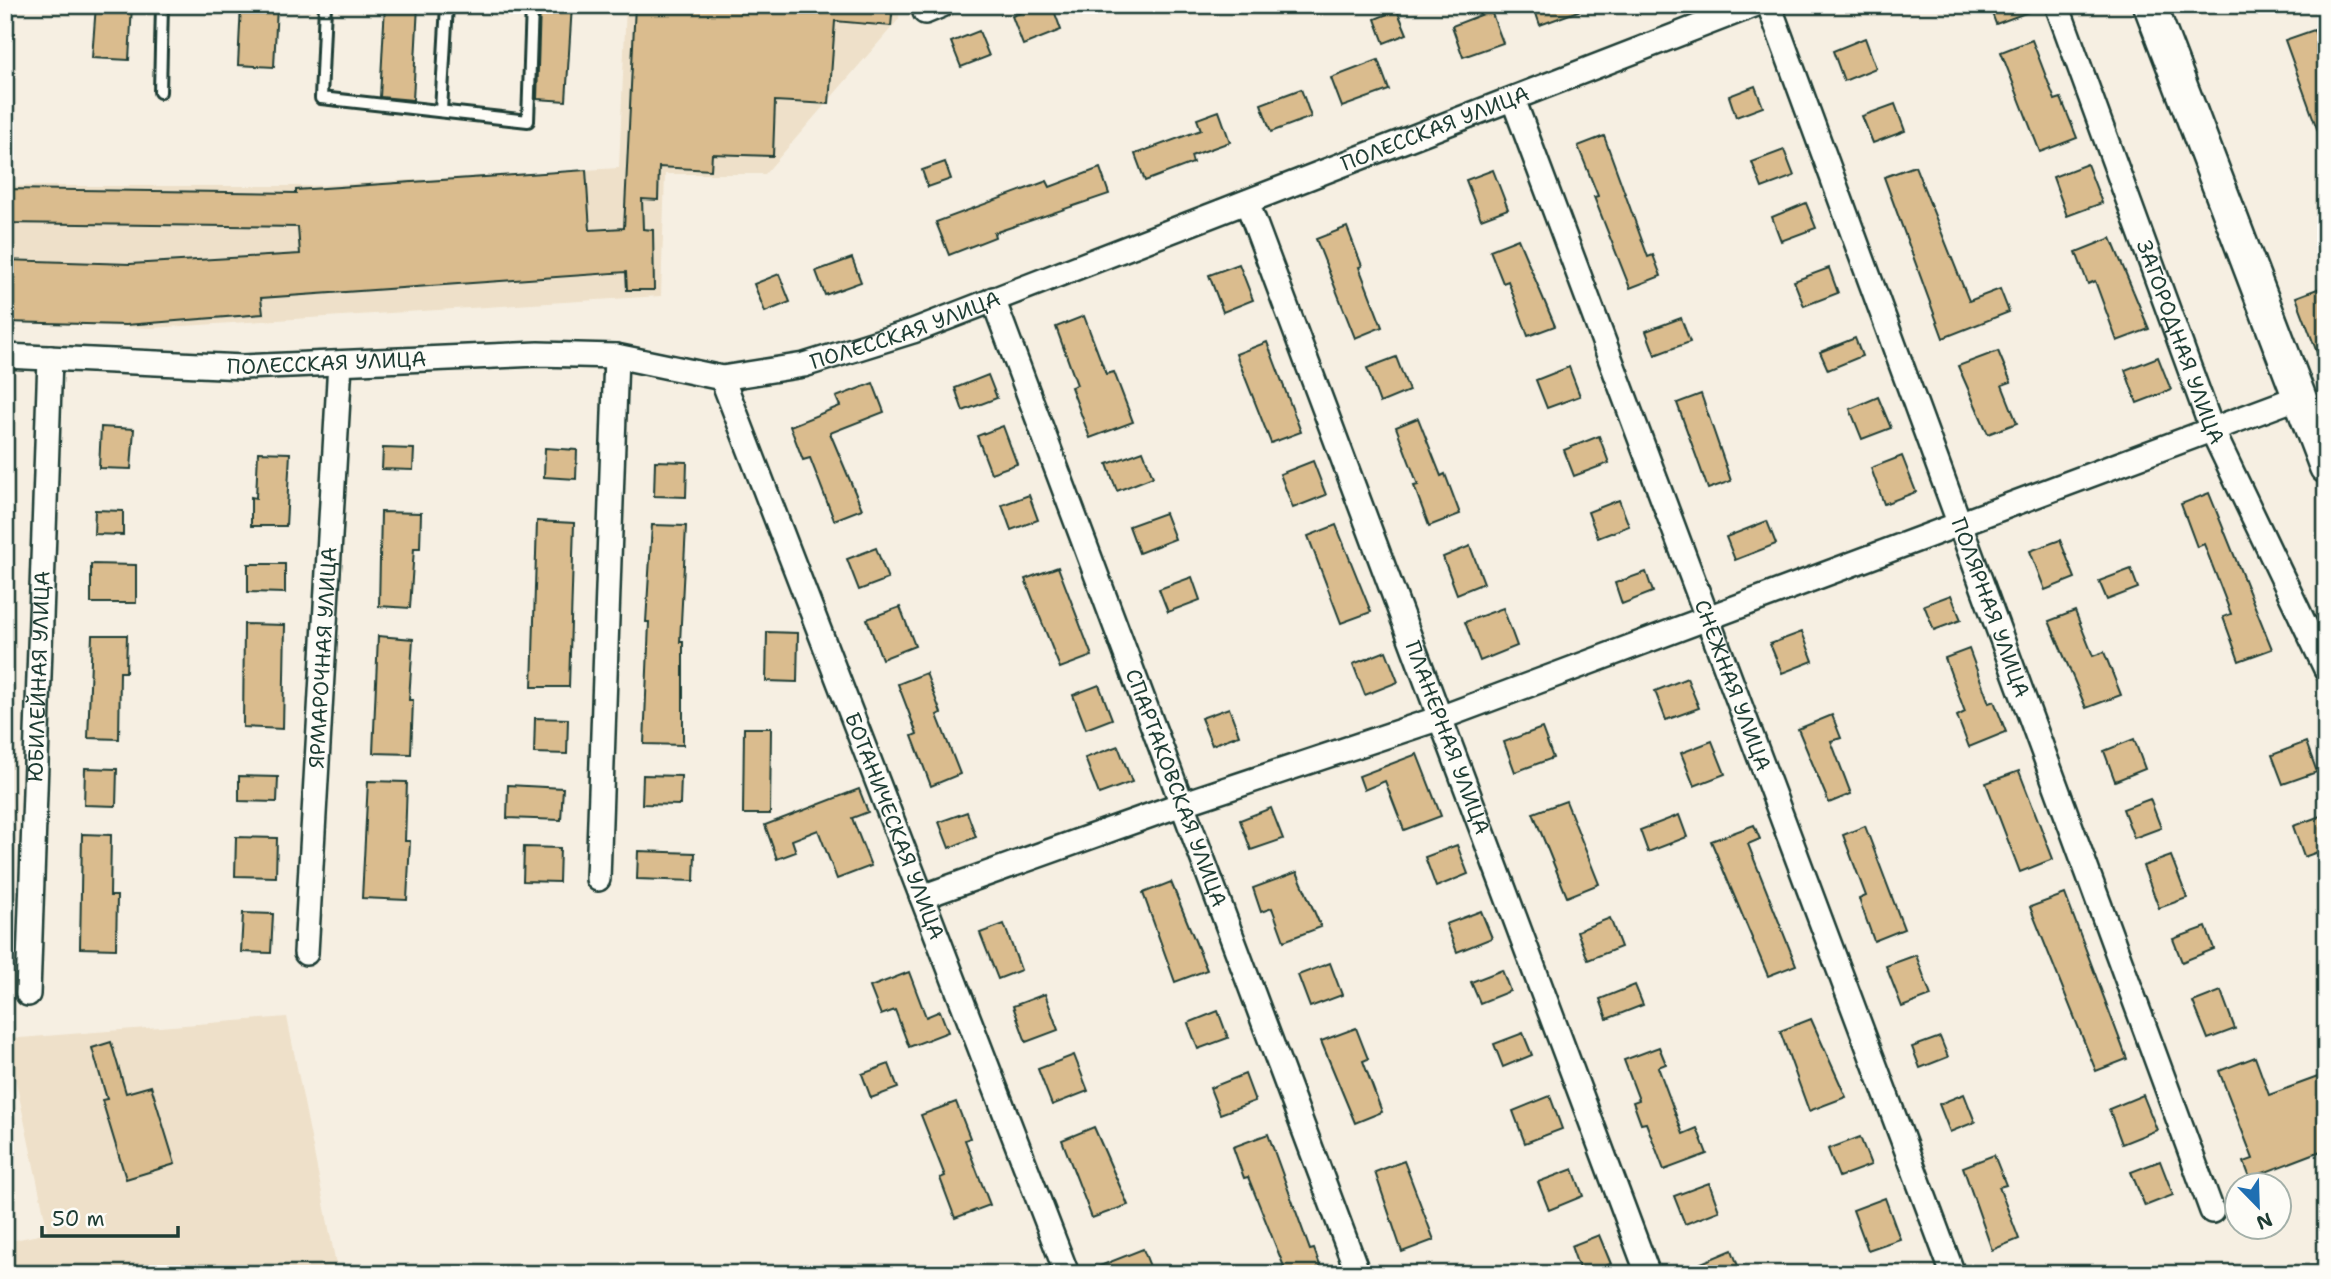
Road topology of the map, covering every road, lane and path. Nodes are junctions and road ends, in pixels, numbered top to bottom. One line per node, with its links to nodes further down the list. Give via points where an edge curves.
1 (162, 5): 9 (lane)
2 (325, 5): 11 (lane, via 321,98)
3 (447, 5): 11 (lane)
4 (531, 5): 11 (lane, via 528,121)
5 (1754, 5): 10 (street, ПОЛЕССКАЯ УЛИЦА)
6 (1769, 5): 22 (street, ПОЛЯРНАЯ УЛИЦА)
7 (2057, 5): 20 (street, ЗАГОРОДНАЯ УЛИЦА)
8 (2150, 5): 19 (main road)
9 (160, 92)
10 (1513, 99): 12 (street, ПОЛЕССКАЯ УЛИЦА); 23 (street, СНЕЖНАЯ УЛИЦА)
11 (441, 111)
12 (1247, 202): 13 (street, ПОЛЕССКАЯ УЛИЦА); 25 (street, ПЛАНЕРНАЯ УЛИЦА)
13 (993, 299): 18 (street, ПОЛЕССКАЯ УЛИЦА, via 913,331 804,365); 26 (street, СПАРТАКОВСКАЯ УЛИЦА)
14 (5, 356): 16 (street, ПОЛЕССКАЯ УЛИЦА)
15 (616, 356): 17 (street, ПОЛЕССКАЯ УЛИЦА, via 538,354); 18 (street, ПОЛЕССКАЯ УЛИЦА); 27 (street)
16 (50, 358): 17 (street, ПОЛЕССКАЯ УЛИЦА, via 243,367); 30 (street, ЮБИЛЕЙНАЯ УЛИЦА)
17 (340, 363): 29 (street, ЯРМАРОЧНАЯ УЛИЦА)
18 (722, 378): 28 (street, БОТАНИЧЕСКАЯ УЛИЦА)
19 (2299, 397): 20 (street); 21 (main road)
20 (2212, 430): 22 (street); 24 (street, ЗАГОРОДНАЯ УЛИЦА)
21 (2326, 467)
22 (1960, 526): 23 (street); 31 (street, ПОЛЯРНАЯ УЛИЦА)
23 (1708, 619): 25 (street); 35 (street, СНЕЖНАЯ УЛИЦА)
24 (2326, 669)
25 (1440, 719): 26 (street); 34 (street, ПЛАНЕРНАЯ УЛИЦА)
26 (1182, 804): 28 (street); 33 (street, СПАРТАКОВСКАЯ УЛИЦА)
27 (598, 879)
28 (922, 897): 32 (street, БОТАНИЧЕСКАЯ УЛИЦА)
29 (306, 953)
30 (29, 994)
31 (2212, 1211)
32 (1067, 1274)
33 (1358, 1274)
34 (1648, 1274)
35 (1953, 1274)

